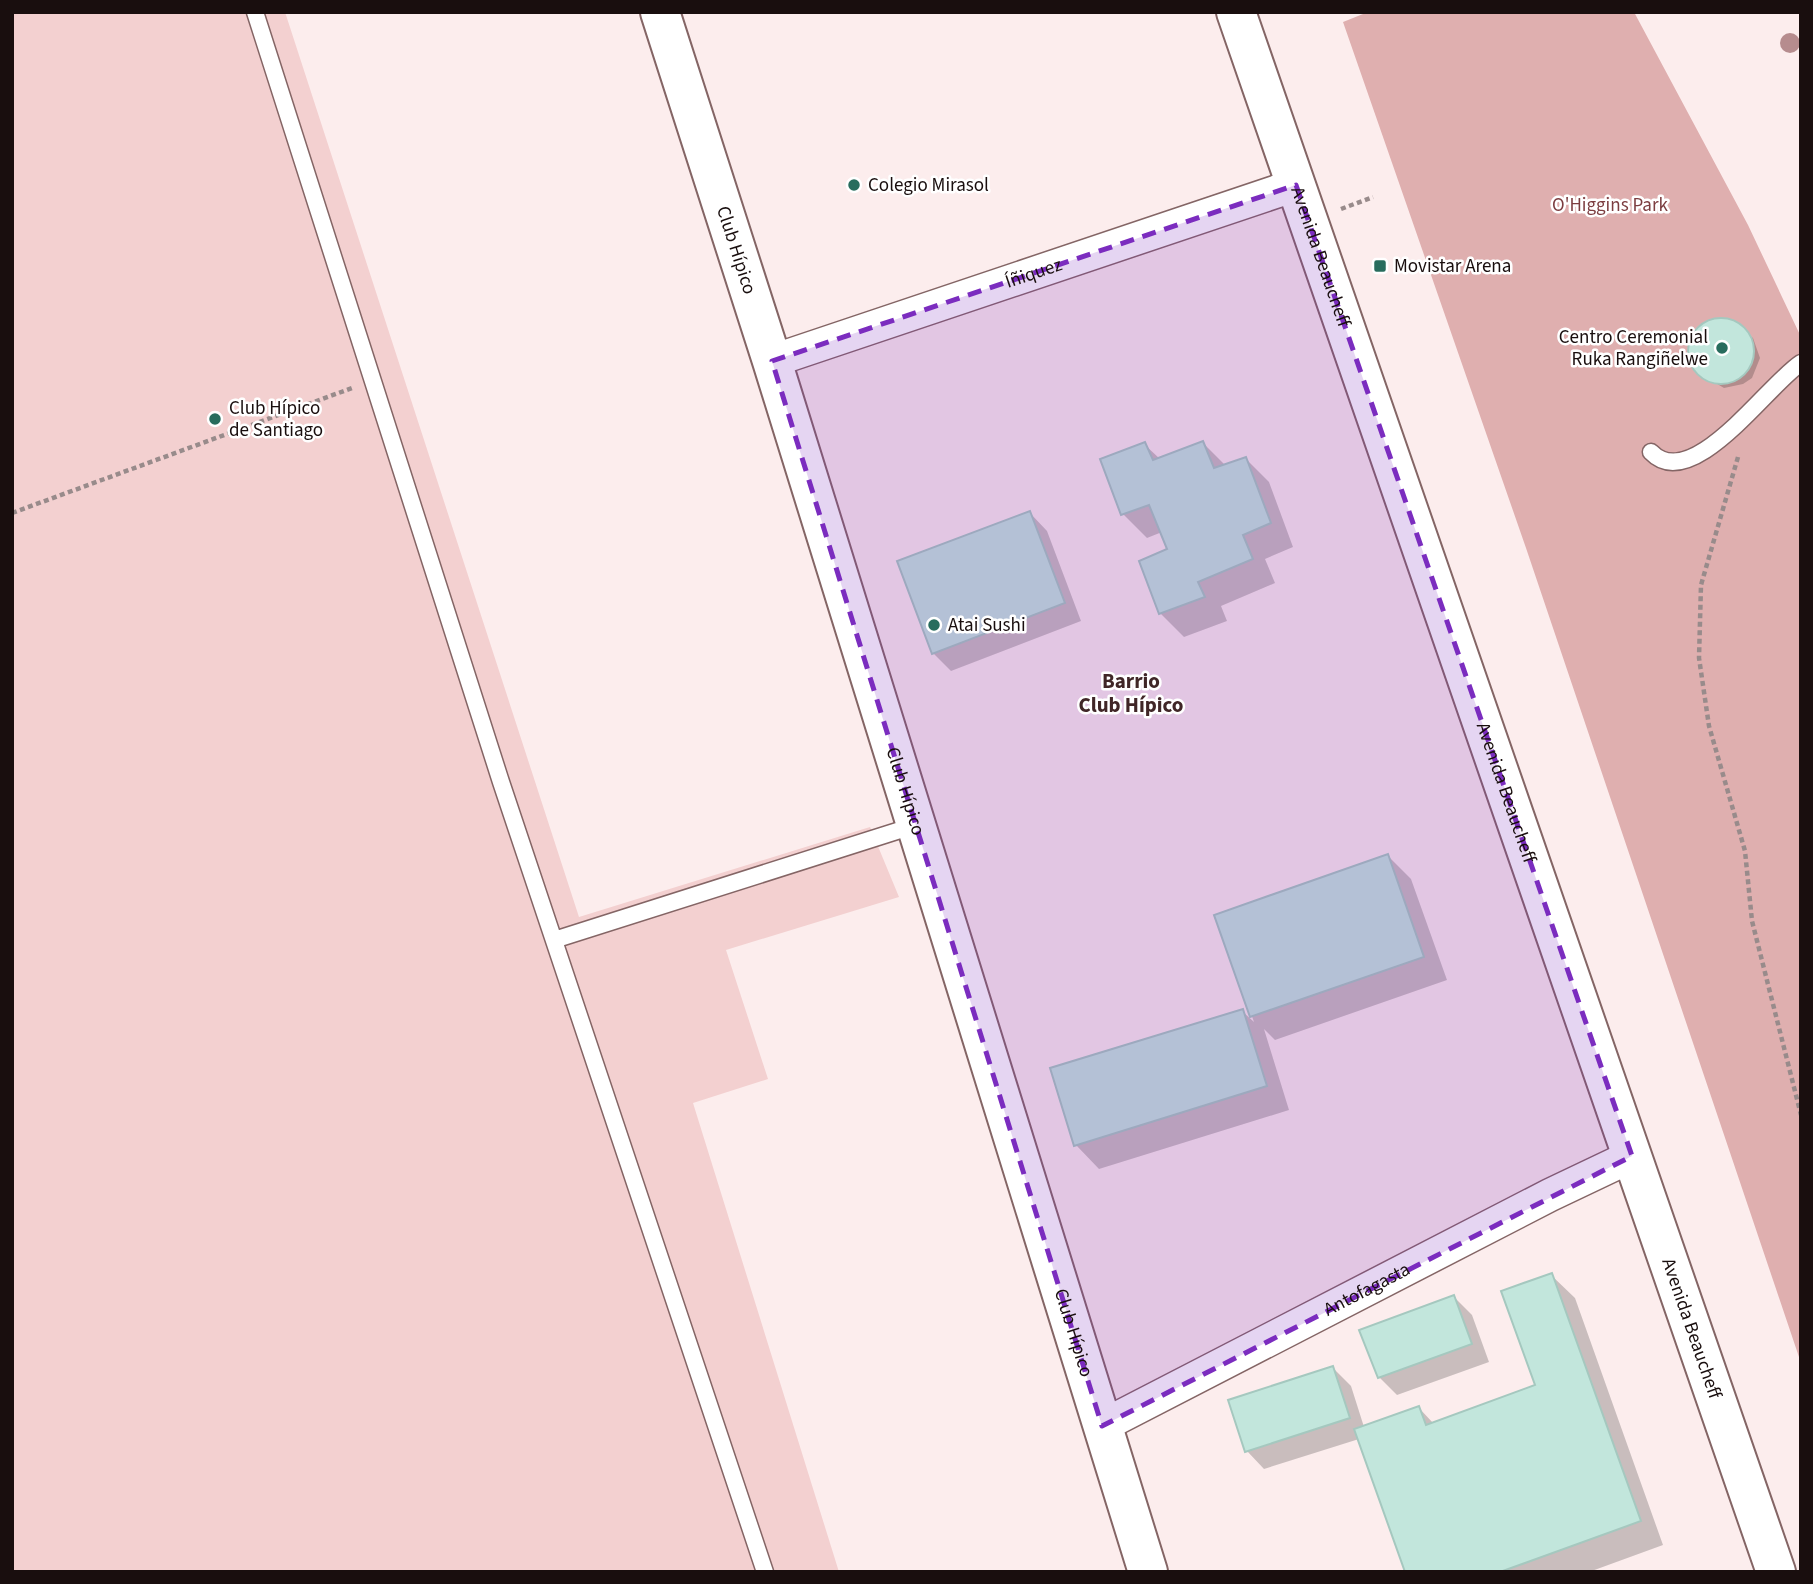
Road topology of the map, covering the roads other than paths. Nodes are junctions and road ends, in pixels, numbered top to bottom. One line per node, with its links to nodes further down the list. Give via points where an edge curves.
1 (255, 12): 9 (lane)
2 (660, 12): 5 (main road, Club Hípico)
3 (1236, 12): 4 (main road, Avenida Beaucheff)
4 (1296, 185): 5 (street, Íñiquez); 10 (main road, Avenida Beaucheff)
5 (772, 361): 8 (main road, Club Hípico)
6 (1801, 363): 7 (lane, via 1709,447 1684,461 1659,460)
7 (1651, 452)
8 (916, 825): 9 (lane); 11 (main road, Club Hípico)
9 (554, 940): 12 (lane)
10 (1632, 1156): 11 (street, Antofagasta); 14 (main road, Avenida Beaucheff)
11 (1102, 1426): 13 (main road, Club Hípico)
12 (765, 1572)
13 (1148, 1572)
14 (1776, 1572)

